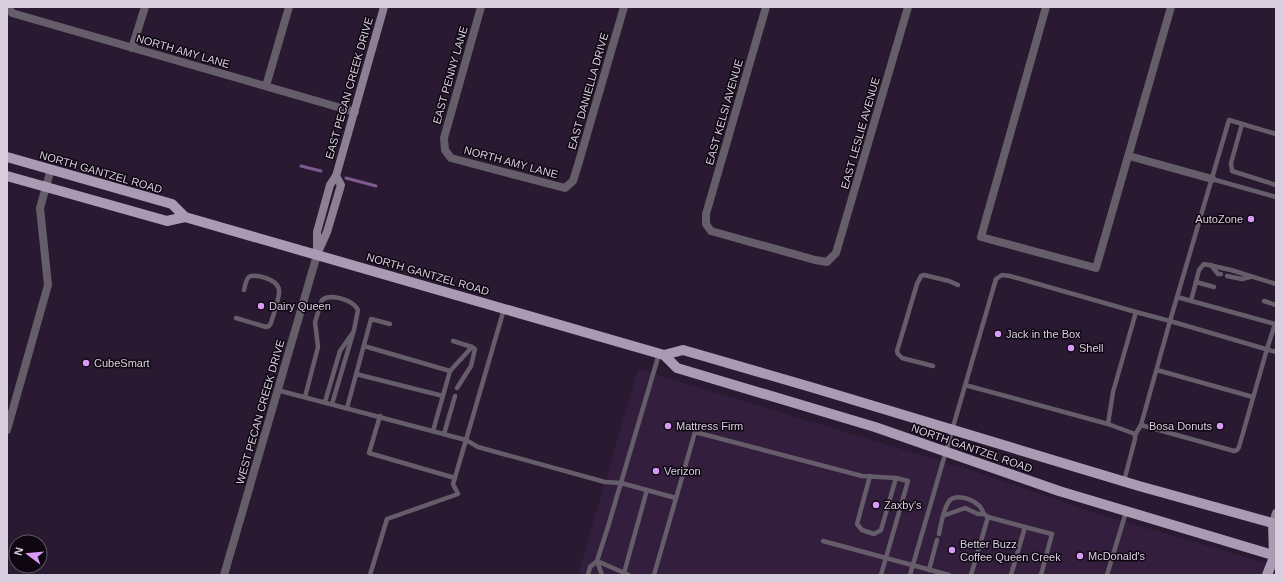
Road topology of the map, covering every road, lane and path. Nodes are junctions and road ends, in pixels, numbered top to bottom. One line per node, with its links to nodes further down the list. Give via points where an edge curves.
1 (8, 7): 11 (street, NORTH AMY LANE, via 12,13)
2 (145, 7): 11 (street)
3 (289, 7): 12 (street)
4 (384, 7): 13 (street, EAST PECAN CREEK DRIVE)
5 (481, 7): 16 (street, EAST PENNY LANE, via 444,138)
6 (624, 7): 22 (street, EAST DANIELLA DRIVE)
7 (766, 7): 28 (street, EAST KELSI AVENUE, via 706,214 706,224 711,231)
8 (908, 7): 28 (street, EAST LESLIE AVENUE, via 836,253)
9 (1046, 7): 17 (street, via 981,237 1096,268)
10 (1171, 7): 17 (street)
11 (132, 48): 12 (street, NORTH AMY LANE)
12 (266, 86): 13 (street, NORTH AMY LANE)
13 (355, 112): 27 (street, EAST PECAN CREEK DRIVE, via 316,232)
14 (1242, 124): 15 (lane); 21 (lane, via 1228,120); 23 (lane, via 1231,163 1232,171)
15 (1276, 134)
16 (445, 150): 22 (street, NORTH AMY LANE, via 451,158 565,188)
17 (1129, 156): 21 (street)
18 (7, 157): 19 (main road, NORTH GANTZEL ROAD)
19 (50, 169): 24 (street); 26 (main road, NORTH GANTZEL ROAD, via 172,204)
20 (7, 176): 24 (main road, NORTH GANTZEL ROAD)
21 (1212, 179): 25 (lane); 38 (lane)
22 (573, 181)
23 (1276, 185)
24 (45, 187): 26 (main road, NORTH GANTZEL ROAD, via 167,221); 72 (street, via 40,208 48,285)
25 (1276, 197)
26 (184, 217): 27 (main road, NORTH GANTZEL ROAD)
27 (317, 255): 42 (main road, NORTH GANTZEL ROAD); 61 (street, WEST PECAN CREEK DRIVE)
28 (827, 262)
29 (1211, 265): 30 (lane, via 1218,274); 32 (lane); 33 (lane, via 1204,264 1199,270)
30 (1221, 274)
31 (1227, 276): 32 (lane, via 1242,279)
32 (1252, 276): 34 (lane)
33 (1196, 282): 36 (lane); 39 (lane)
34 (1276, 284)
35 (958, 285): 55 (lane, via 949,280 924,275 921,276 915,292 898,354 902,358)
36 (1214, 287)
37 (244, 290): 44 (lane, via 247,278 255,276 273,280 280,292 269,326)
38 (1177, 297): 39 (lane); 45 (lane)
39 (1191, 301): 46 (lane)
40 (1264, 301): 41 (lane)
41 (1276, 305)
42 (504, 309): 54 (main road, NORTH GANTZEL ROAD); 77 (lane)
43 (1136, 312): 45 (lane); 59 (lane, via 1002,275 996,279 990,294); 70 (lane, via 1113,392)
44 (236, 318)
45 (1170, 322): 52 (lane); 56 (lane)
46 (1276, 322): 52 (lane)
47 (390, 324): 50 (lane, via 372,319)
48 (354, 330): 64 (lane, via 358,315 356,306 332,297 322,300 315,322 318,347); 66 (lane, via 340,351); 67 (lane)
49 (453, 341): 51 (lane)
50 (364, 346): 57 (lane); 58 (lane)
51 (472, 347): 57 (lane); 60 (lane, via 475,349 471,366)
52 (1266, 349): 53 (lane); 65 (lane)
53 (1276, 352)
54 (661, 354): 73 (main road, NORTH GANTZEL ROAD, via 683,350); 78 (main road, NORTH GANTZEL ROAD, via 677,368 875,427); 83 (lane)
55 (933, 366)
56 (1156, 370): 65 (lane); 71 (lane)
57 (450, 371): 62 (lane)
58 (356, 374): 62 (lane); 68 (lane)
59 (965, 385): 70 (lane); 73 (lane)
60 (457, 388)
61 (277, 390): 64 (lane); 101 (street, WEST PECAN CREEK DRIVE)
62 (443, 396): 74 (lane)
63 (455, 396): 75 (lane)
64 (305, 397): 66 (lane)
65 (1253, 397): 71 (lane, via 1239,447 1234,451)
66 (325, 402): 67 (lane)
67 (332, 404): 68 (lane)
68 (347, 408): 69 (lane)
69 (380, 416): 74 (lane); 80 (lane, via 369,453)
70 (1108, 424): 76 (lane)
71 (1141, 425): 76 (lane)
72 (7, 430)
73 (952, 430): 78 (lane); 82 (main road, NORTH GANTZEL ROAD)
74 (433, 431): 75 (lane)
75 (444, 434): 77 (lane)
76 (1135, 435): 82 (lane)
77 (466, 440): 80 (lane); 83 (lane, via 478,447 501,454 605,482)
78 (945, 452): 86 (main road, NORTH GANTZEL ROAD, via 1058,492); 98 (lane)
79 (870, 476): 81 (lane); 81 (lane, via 857,524 862,530 874,534 880,530); 85 (lane, via 695,432)
80 (455, 478): 102 (lane, via 453,484 458,494 387,519)
81 (896, 478): 96 (lane, via 908,481)
82 (1124, 481): 90 (main road, NORTH GANTZEL ROAD)
83 (621, 483): 84 (lane); 97 (lane)
84 (647, 490): 85 (lane); 100 (lane)
85 (676, 498): 106 (lane)
86 (1126, 512): 95 (main road, NORTH GANTZEL ROAD); 113 (lane)
87 (1276, 513): 90 (street)
88 (943, 516): 89 (lane, via 965,508); 89 (lane, via 948,502 960,498 970,500 981,508); 92 (lane)
89 (986, 516): 91 (lane); 110 (lane)
90 (1274, 524): 95 (main road)
91 (1025, 527): 111 (lane); 112 (lane, via 1052,534)
92 (939, 534)
93 (937, 540): 99 (lane)
94 (823, 541): 96 (lane)
95 (1275, 555): 114 (main road)
96 (886, 558): 98 (lane); 107 (lane)
97 (597, 561): 100 (lane); 103 (lane, via 590,566); 104 (lane)
98 (913, 565): 99 (lane); 108 (lane)
99 (929, 570): 109 (lane)
100 (624, 573): 105 (lane)
101 (224, 575)
102 (370, 575)
103 (588, 575)
104 (602, 575)
105 (629, 575)
106 (654, 575)
107 (881, 575)
108 (910, 575)
109 (949, 575)
110 (971, 575)
111 (1011, 575)
112 (1041, 575)
113 (1107, 575)
114 (1266, 575)

